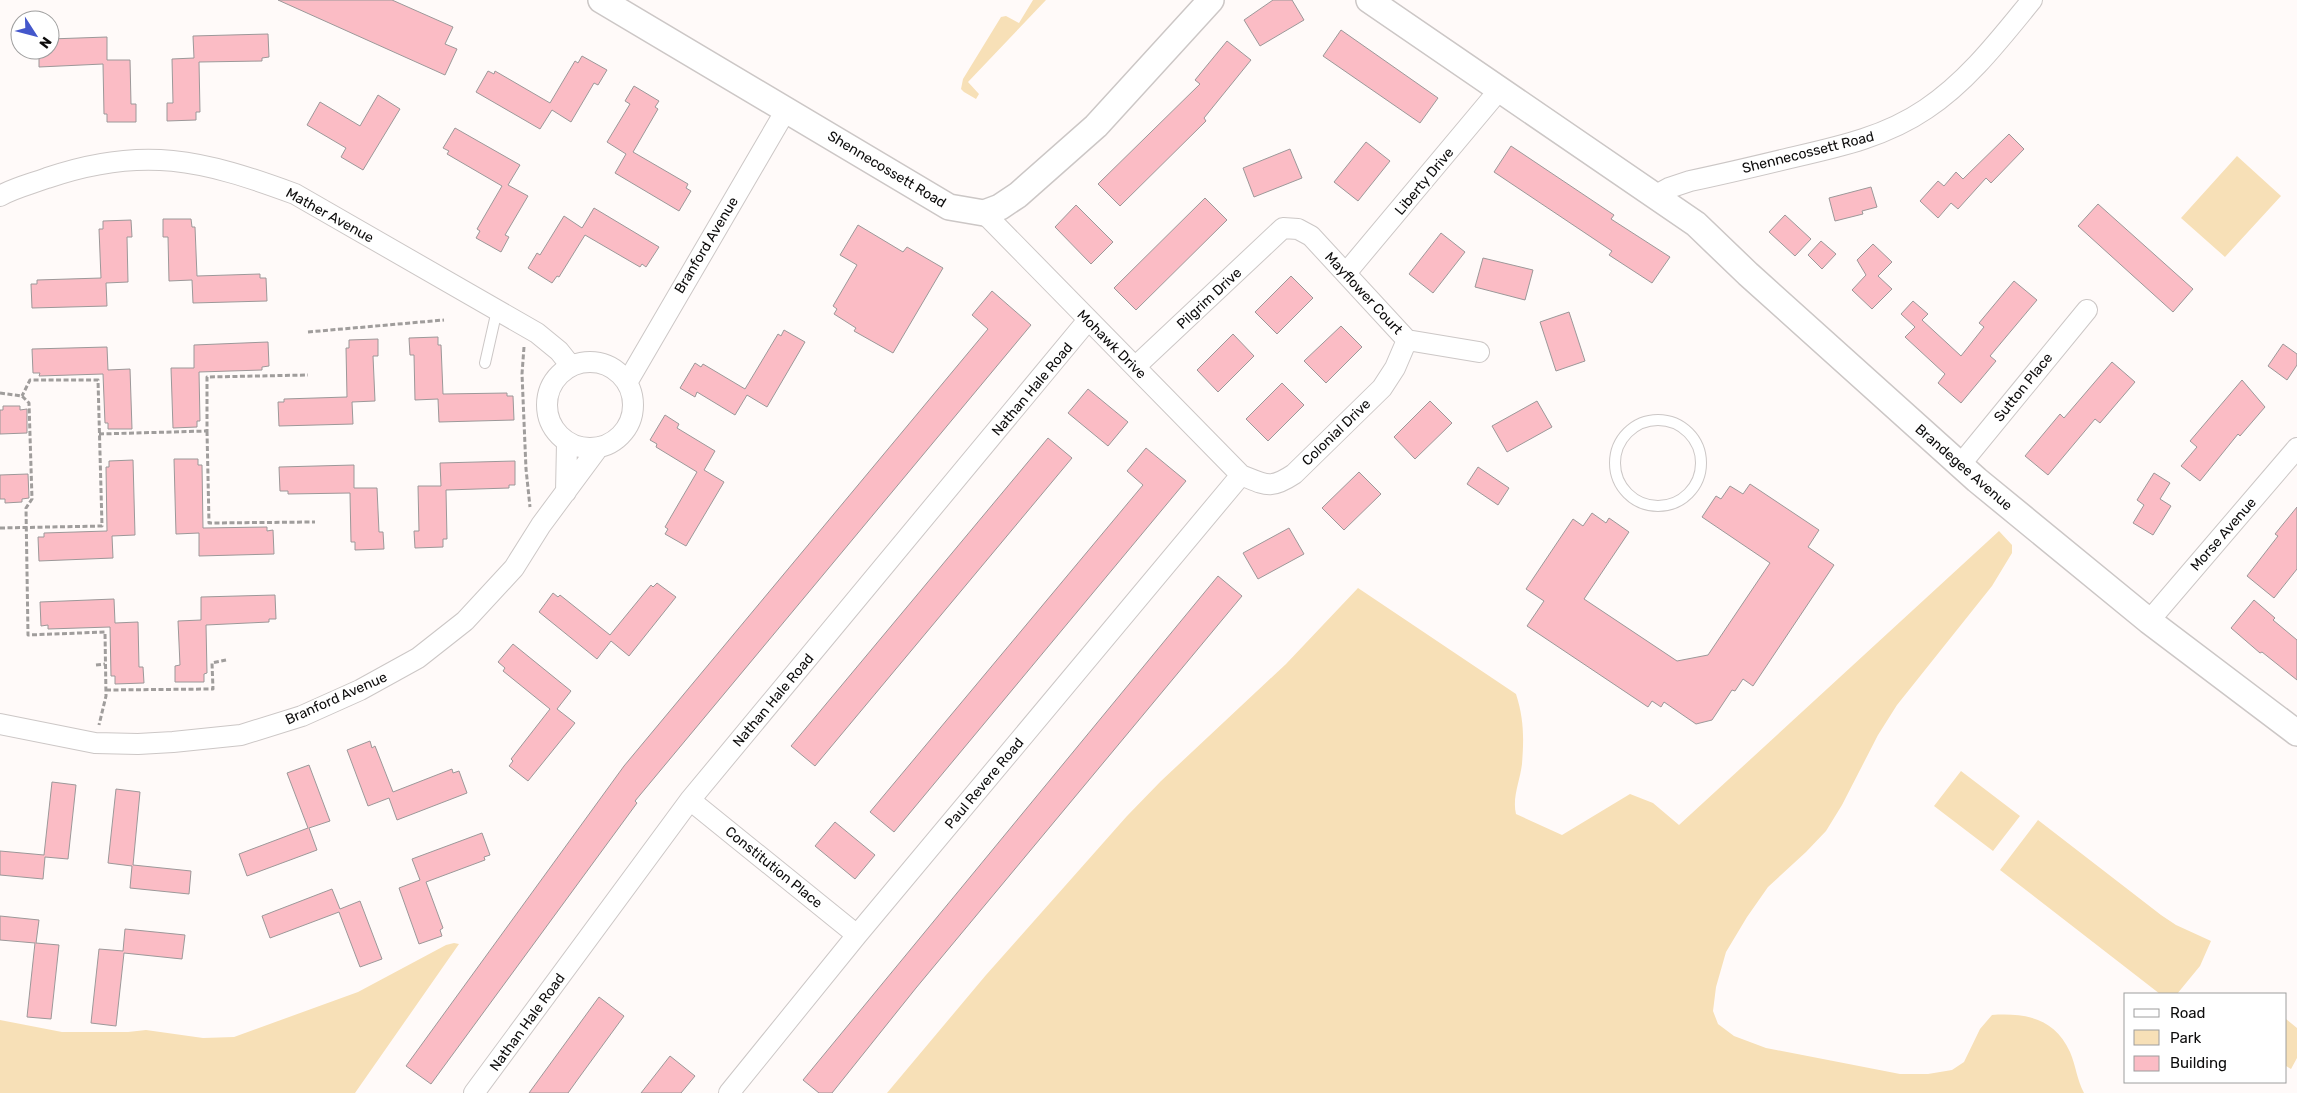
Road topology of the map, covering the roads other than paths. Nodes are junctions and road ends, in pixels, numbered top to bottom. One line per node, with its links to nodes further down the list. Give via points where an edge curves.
1 (601, 0): 6 (street, Shennecossett Road)
2 (1211, 0): 9 (street, via 1096,126 1018,195)
3 (1369, 0): 5 (street)
4 (2032, 0): 7 (street, Shennecossett Road, via 1971,71 1940,99 1903,123 1841,146)
5 (1500, 89): 7 (street); 11 (street, Liberty Drive)
6 (786, 110): 9 (street, Shennecossett Road, via 949,207); 20 (street, Branford Avenue)
7 (1650, 191): 24 (street, Brandegee Avenue, via 1696,224)
8 (0, 196): 12 (street, Mather Avenue, via 66,172 107,162 160,158 206,164 296,194)
9 (984, 213): 14 (street, Mohawk Drive)
10 (1283, 228): 11 (street, Mayflower Court, via 1298,229 1311,236); 19 (street, Pilgrim Drive)
11 (1346, 273): 15 (street, Mayflower Court)
12 (497, 310): 17 (lane); 18 (street, Mather Avenue, via 530,329 559,351)
13 (2086, 310): 24 (street, Sutton Place)
14 (1088, 320): 19 (street, Mohawk Drive); 31 (street, Nathan Hale Road)
15 (1407, 340): 16 (street, Mayflower Court); 25 (street, Colonial Drive, via 1382,388 1294,474 1282,482 1268,485)
16 (1479, 352)
17 (485, 363)
18 (571, 366): 20 (street, via 599,362 622,374); 21 (street, via 551,384 546,410 553,429)
19 (1135, 367): 25 (street, Mohawk Drive)
20 (628, 381): 22 (street, via 633,405 631,420 612,443)
21 (567, 443): 22 (street, via 588,449); 26 (street)
22 (598, 448): 26 (street, Branford Avenue)
23 (2297, 448): 28 (street, Morse Avenue)
24 (1960, 465): 28 (street, Brandegee Avenue)
25 (1241, 475): 32 (street, Paul Revere Road)
26 (566, 492): 29 (street, Branford Avenue, via 514,568 464,621 418,658 360,690 302,716 241,735 138,744 95,743)
27 (1678, 502): 27 (lane, via 1698,483 1702,470 1696,441 1674,422 1644,422 1621,440 1615,469 1619,482 1626,494 1651,507 1665,507)
28 (2149, 621): 30 (street, Brandegee Avenue)
29 (0, 724)
30 (2297, 734)
31 (690, 800): 32 (street, Constitution Place); 33 (street, Nathan Hale Road)
32 (857, 935): 34 (street, Paul Revere Road)
33 (474, 1093)
34 (729, 1093)

